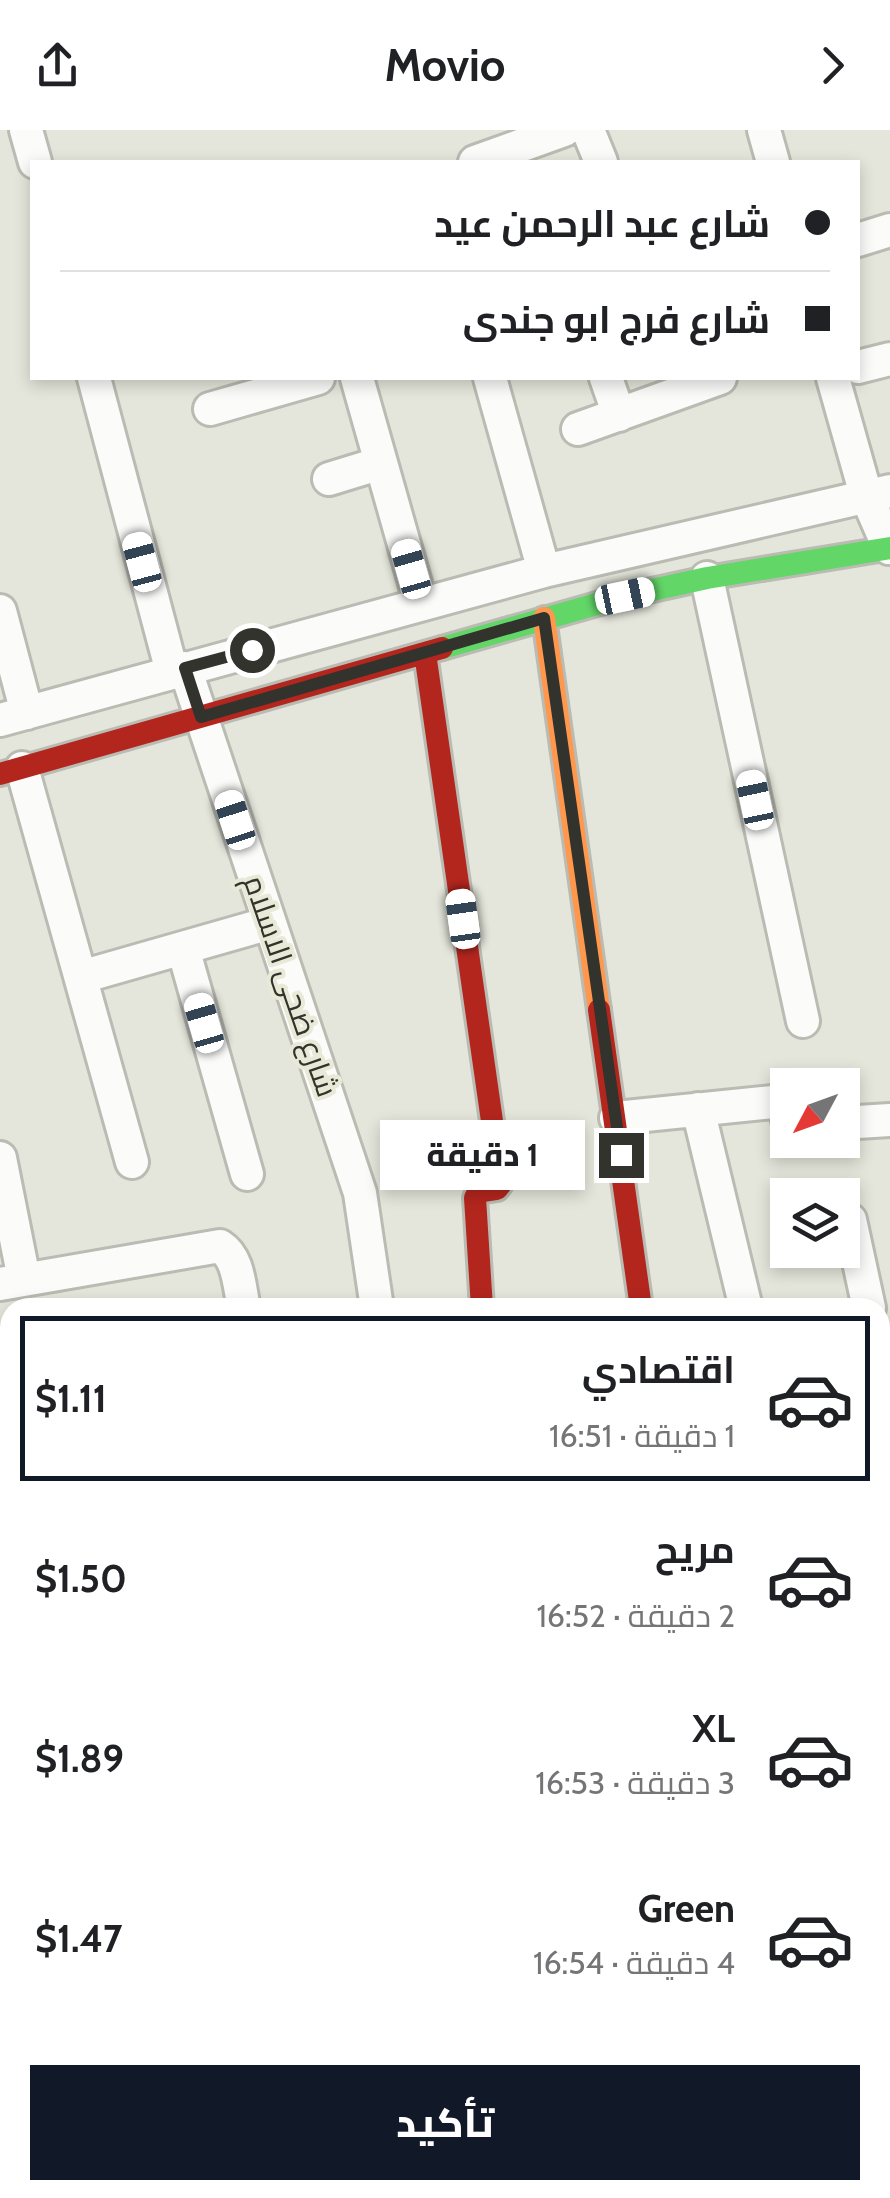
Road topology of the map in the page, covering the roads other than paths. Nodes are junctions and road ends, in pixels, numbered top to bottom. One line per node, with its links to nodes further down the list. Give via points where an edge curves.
1 (26, 130): 4 (street); 6 (street)
2 (564, 130): 5 (street)
3 (588, 130): 8 (street)
4 (0, 140)
5 (528, 153): 7 (street)
6 (34, 160)
7 (486, 160)
8 (599, 160)
9 (890, 230): 10 (street)
10 (860, 239)
11 (890, 359): 12 (street)
12 (860, 366)
13 (95, 380): 33 (street, شارع ضحى الاسلام)
14 (311, 380): 20 (street)
15 (358, 380): 23 (street)
16 (491, 380): 27 (street)
17 (607, 380): 21 (street)
18 (714, 380): 21 (street)
19 (834, 380): 25 (street)
20 (210, 410)
21 (619, 414): 22 (street)
22 (578, 430)
23 (381, 463): 24 (street); 29 (street)
24 (329, 479)
25 (878, 493): 26 (street); 27 (street)
26 (890, 550): 28 (street)
27 (544, 570): 29 (street)
28 (707, 578): 31 (street); 40 (street)
29 (421, 604): 33 (street)
30 (0, 611): 34 (street)
31 (544, 618): 32 (street); 43 (street)
32 (426, 654): 35 (street); 53 (street, via 501,1184 475,1198)
33 (178, 670): 34 (street); 35 (street, شارع ضحى الاسلام)
34 (13, 716)
35 (201, 717): 36 (street); 37 (street, شارع ضحى الاسلام)
36 (11, 771): 39 (street)
37 (270, 922): 38 (street); 52 (street, شارع ضحى الاسلام, via 360,1192)
38 (183, 948): 39 (street); 48 (street)
39 (81, 977): 47 (street)
40 (804, 1021)
41 (770, 1102): 42 (street)
42 (698, 1109): 43 (street); 55 (street)
43 (616, 1118): 54 (street)
44 (890, 1120): 45 (street)
45 (860, 1122)
46 (0, 1158): 50 (street)
47 (132, 1162)
48 (247, 1174)
49 (860, 1268): 56 (street)
50 (12, 1282): 51 (street, via 220,1246 230,1252)
51 (242, 1298)
52 (376, 1298)
53 (481, 1298)
54 (639, 1298)
55 (744, 1298)
56 (866, 1298)

